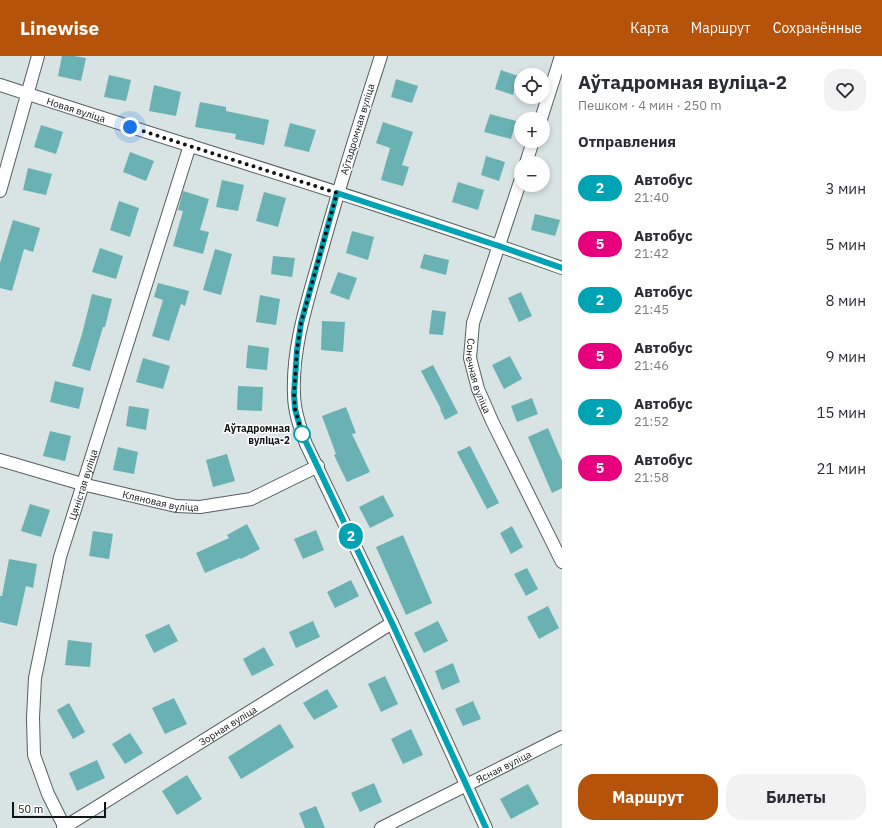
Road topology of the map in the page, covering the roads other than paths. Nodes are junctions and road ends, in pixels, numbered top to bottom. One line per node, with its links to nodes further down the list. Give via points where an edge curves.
1 (38, 56): 5 (street)
2 (381, 56): 10 (street, Аўтадромная вуліца)
3 (561, 56): 6 (street)
4 (0, 85): 5 (street, Новая вуліца)
5 (27, 94): 7 (street, Новая вуліца); 8 (street)
6 (543, 112)
7 (190, 145): 10 (street, Новая вуліца); 15 (street, Цяністая вуліца)
8 (0, 191)
9 (517, 192): 11 (street, Сонечная вуліца)
10 (337, 193): 11 (street, Новая вуліца); 14 (street, Аўтадромная вуліца, via 301,323 294,381 295,409 300,428)
11 (499, 246): 12 (street, Новая вуліца); 16 (street, Сонечная вуліца, via 473,323 470,358 478,389 492,421)
12 (562, 268)
13 (0, 460): 15 (street, Кляновая вуліца)
14 (318, 466): 15 (street, Кляновая вуліца, via 251,498 200,507 176,506); 18 (street, Аўтадромная вуліца)
15 (82, 484): 21 (street, Цяністая вуліца, via 60,557 36,678 34,710 34,755)
16 (559, 546): 17 (street, Сонечная вуліца)
17 (562, 562)
18 (392, 623): 20 (street, Аўтадромная вуліца); 21 (street, Зорная вуліца)
19 (562, 737): 20 (street, Ясная вуліца)
20 (467, 784): 22 (street, Ясная вуліца); 23 (street, Аўтадромная вуліца)
21 (64, 828)
22 (380, 828)
23 (486, 828)

